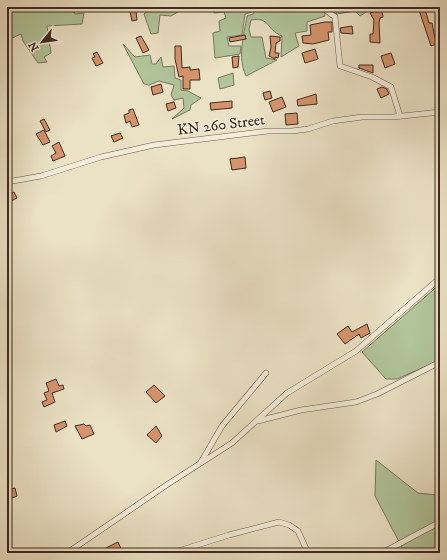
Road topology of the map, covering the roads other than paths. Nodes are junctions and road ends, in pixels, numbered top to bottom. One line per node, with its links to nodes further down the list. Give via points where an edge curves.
1 (326, 7): 3 (street, via 327,12 335,17 340,66 372,77 391,87)
2 (440, 112): 3 (street, KN 260 Street)
3 (400, 116): 4 (street, KN 260 Street, via 362,117 333,121 308,129 268,131 154,145 101,157 41,176)
4 (7, 182)
5 (440, 278): 8 (street, via 366,343 287,393)
6 (440, 362): 8 (street, via 356,402 301,410)
7 (266, 373): 9 (street, via 222,426)
8 (257, 421): 9 (street, via 232,443)
9 (199, 464): 11 (street)
10 (440, 522): 14 (street)
11 (68, 553)
12 (172, 553): 13 (street, via 279,522 298,531)
13 (308, 553)
14 (382, 553)

